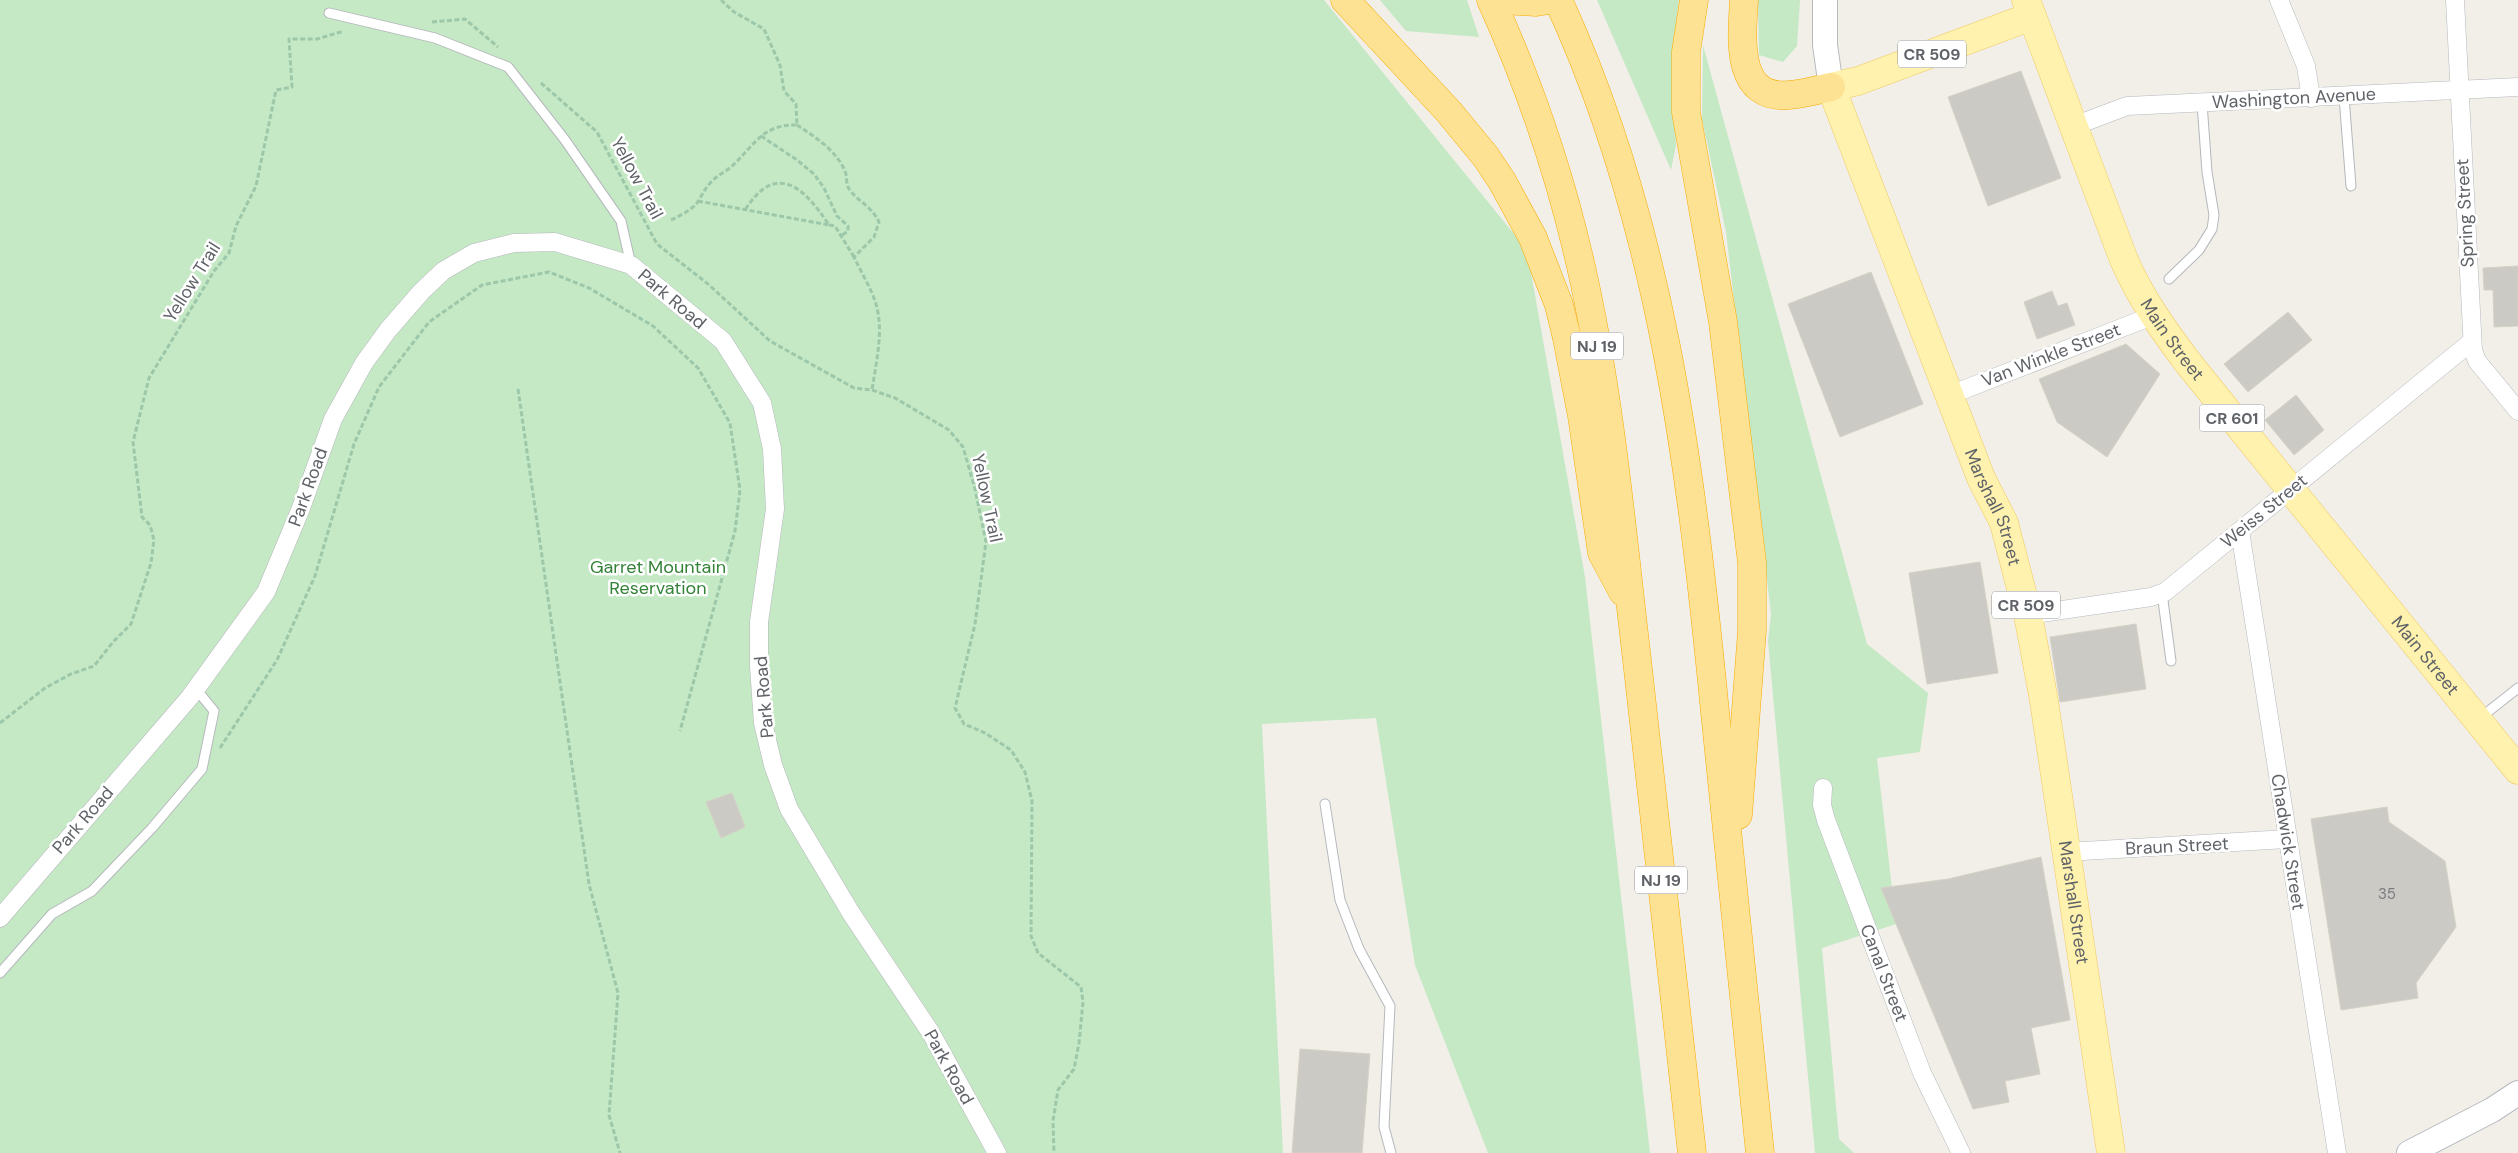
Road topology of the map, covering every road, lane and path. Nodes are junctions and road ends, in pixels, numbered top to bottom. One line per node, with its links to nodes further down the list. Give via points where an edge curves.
1 (721, 0): 26 (path, via 734,12 764,29 780,65 784,92 796,104)
2 (1345, 0): 17 (highway)
3 (1350, 0): 17 (highway)
4 (1491, 0): 47 (highway, NJ 19, via 1530,92 1550,152 1586,289 1607,407)
5 (1503, 0): 6 (highway)
6 (1549, 0)
7 (1558, 0): 61 (highway, via 1591,77 1631,198 1677,395 1696,526)
8 (1694, 0): 61 (highway, via 1686,52 1686,112 1724,322 1752,563 1752,631)
9 (1744, 0): 20 (highway, via 1743,56 1752,82 1773,94 1788,96)
10 (1825, 0): 20 (street, Marshall Street, via 1825,45)
11 (2279, 0): 24 (street, via 2306,66)
12 (2455, 0): 22 (street, Spring Street)
13 (2029, 8): 20 (main road, CR 509, via 1858,82); 27 (main road, Main Street / CR 601)
14 (329, 13): 16 (lane)
15 (428, 22): 18 (path, via 465,19)
16 (382, 27): 36 (lane, via 435,38 508,67 565,140 620,221); 53 (path, Yellow Trail, via 343,31 317,39 290,39 292,87 276,90 256,186 236,226 229,253 214,271 149,378 133,442 142,517 150,525 154,540 151,564 131,624 94,666 45,688)
17 (1390, 49): 47 (highway, via 1486,157 1533,238 1548,273 1567,338 1602,553)
18 (502, 50)
19 (538, 82): 41 (path, Yellow Trail, via 597,132 657,244 708,284 770,341 854,388)
20 (1830, 87): 42 (main road, Marshall Street / CR 509)
21 (2518, 87): 22 (street, Washington Avenue)
22 (2458, 89): 23 (street, Washington Avenue); 39 (street, Spring Street)
23 (2344, 96): 24 (street, Washington Avenue); 29 (lane)
24 (2311, 98): 25 (street, Washington Avenue)
25 (2202, 103): 27 (street, Washington Avenue, via 2127,106); 37 (lane, via 2214,215 2212,229 2200,250)
26 (797, 125): 28 (path, via 786,124); 35 (path, via 821,141 838,160 848,187 874,210 879,222 874,237)
27 (2074, 126): 38 (main road, Main Street / CR 601, via 2124,260)
28 (761, 136): 30 (path, via 713,180); 34 (path, via 814,174 837,216 848,226 848,231)
29 (2351, 186)
30 (698, 202): 31 (path); 32 (path)
31 (745, 210): 33 (path); 33 (path, via 759,190 769,184 781,183 807,196)
32 (671, 220)
33 (829, 224): 34 (path, via 835,226)
34 (841, 236): 35 (path)
35 (854, 257): 41 (path, via 876,304 878,317 878,348)
36 (631, 265): 51 (street, Park Road, via 555,242 514,243 474,253 442,272 421,292 364,363 333,419 266,592); 66 (street, Park Road, via 723,342 762,403 772,449 775,509 760,622 759,666 763,723 773,765 788,809 851,913 931,1033)
37 (2170, 280)
38 (2152, 316): 42 (street, Van Winkle Street); 44 (main road, Main Street / CR 601)
39 (2471, 342): 43 (street, Spring Street, via 2478,361); 44 (street, Weiss Street)
40 (518, 389): 65 (path, via 589,884 618,993 609,1115)
41 (872, 390): 67 (path, Yellow Trail, via 895,398 949,430 963,447 975,489 986,542 975,624 955,708 964,724 1011,750 1025,772 1032,801 1031,936 1038,953 1081,987 1083,1002 1074,1069 1058,1090 1053,1120)
42 (1950, 395): 48 (main road, Marshall Street / CR 509, via 1981,478 2004,523)
43 (2518, 410)
44 (2290, 490): 45 (street, Weiss Street); 52 (main road, Main Street / CR 601)
45 (2240, 531): 46 (street, Weiss Street); 59 (street, Chadwick Street)
46 (2162, 593): 48 (street, Weiss Street); 49 (lane)
47 (1631, 607): 69 (highway, NJ 19)
48 (2028, 615): 60 (main road, Marshall Street / CR 509)
49 (2171, 661)
50 (2518, 688): 52 (lane)
51 (196, 689): 55 (lane, via 214,711); 62 (street, Park Road)
52 (2478, 720): 56 (main road, Main Street / CR 601)
53 (0, 723)
54 (680, 731): 55 (path, via 735,531 740,490 730,423 698,368 653,326 589,288 549,272 482,285 429,322 378,387 354,444 316,576 277,660 227,740)
55 (202, 769): 63 (lane, via 92,891 52,914)
56 (2518, 770)
57 (1823, 788): 71 (street, Canal Street, via 1822,805 1826,820 1922,1073)
58 (1325, 804): 68 (lane, via 1340,900 1359,949 1390,1006 1384,1127)
59 (2287, 839): 60 (street, Braun Street); 73 (street, Chadwick Street)
60 (2066, 852): 72 (main road, Marshall Street / CR 509)
61 (1733, 887): 70 (highway)
62 (0, 918)
63 (0, 973)
64 (2518, 1093): 74 (street)
65 (620, 1153)
66 (997, 1153)
67 (1054, 1153)
68 (1391, 1153)
69 (1692, 1153)
70 (1760, 1153)
71 (1961, 1153)
72 (2111, 1153)
73 (2337, 1153)
74 (2409, 1153)

